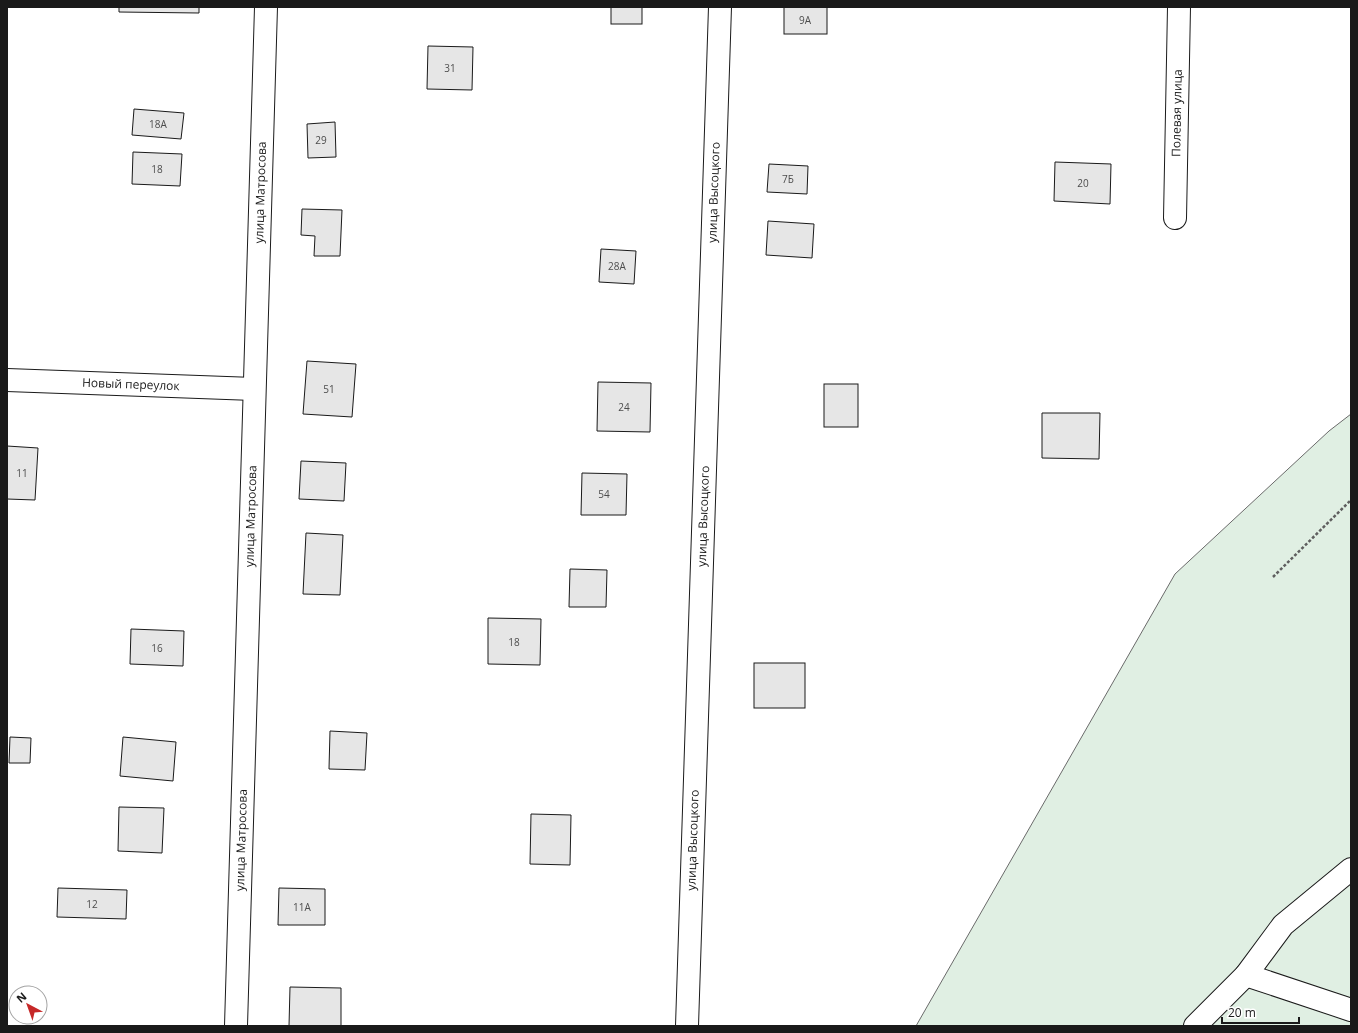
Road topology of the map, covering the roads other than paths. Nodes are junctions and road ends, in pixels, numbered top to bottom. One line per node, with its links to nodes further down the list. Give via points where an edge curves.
1 (266, 7): 6 (street, улица Матросова)
2 (720, 7): 11 (street, улица Высоцкого)
3 (1179, 7): 4 (street, Полевая улица)
4 (1175, 218)
5 (7, 380): 6 (street, Новый переулок)
6 (254, 389): 10 (street, улица Матросова)
7 (1351, 869): 8 (street, via 1283,925)
8 (1246, 975): 9 (street); 12 (street)
9 (1351, 1010)
10 (236, 1026)
11 (687, 1026)
12 (1195, 1026)

